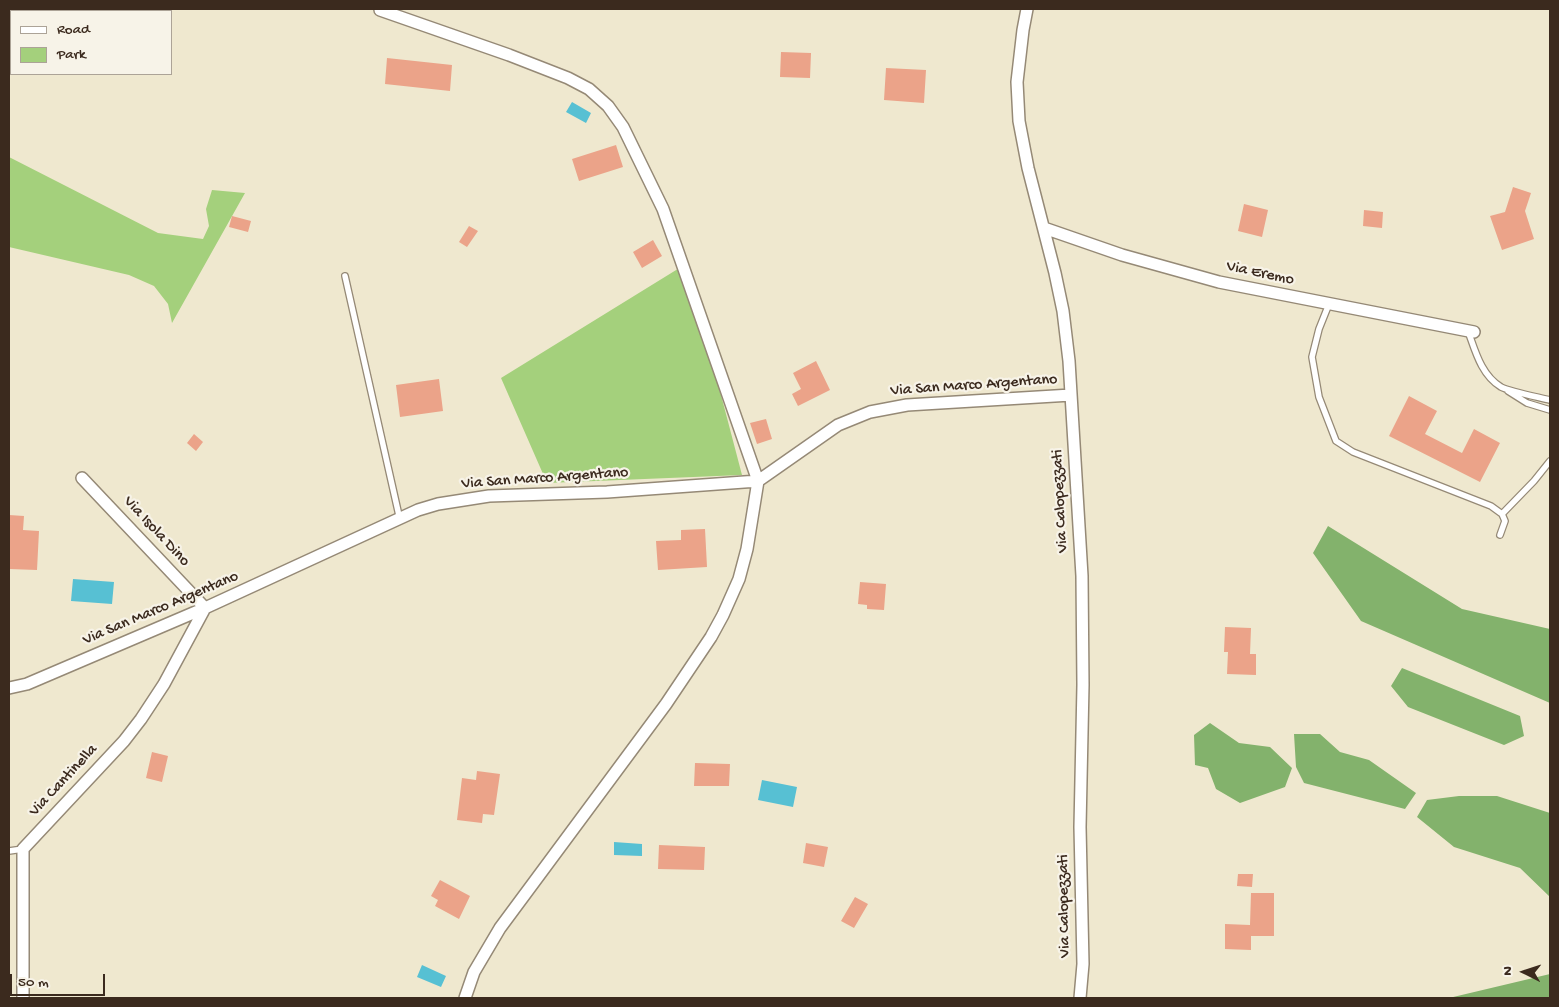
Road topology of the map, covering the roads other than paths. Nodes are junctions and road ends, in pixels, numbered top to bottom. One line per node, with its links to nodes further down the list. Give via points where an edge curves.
1 (1027, 9): 3 (street, Via Calopezzati, via 1019,59 1018,108 1024,152)
2 (380, 10): 13 (street, via 568,78 589,89 608,106 666,215)
3 (1044, 228): 5 (street, Via Eremo, via 1192,275); 8 (street, Via Calopezzati, via 1063,311)
4 (345, 276): 15 (lane)
5 (1328, 304): 6 (street, Via Eremo); 14 (lane, via 1312,357 1319,397 1336,441 1353,452 1491,506)
6 (1471, 331): 7 (lane, via 1480,363)
7 (1502, 387): 9 (lane); 10 (lane, via 1527,403)
8 (1071, 395): 13 (street, Via San Marco Argentano, via 907,405 870,412 838,425); 23 (street, Via Calopezzati, via 1083,617 1080,844 1083,964)
9 (1550, 400)
10 (1550, 410)
11 (1550, 461): 14 (lane)
12 (82, 478): 17 (street, Via Isola Dino)
13 (758, 481): 15 (street, Via San Marco Argentano, via 607,492 489,496 438,504); 22 (street, via 739,579 711,637 666,704 500,928 478,965)
14 (1502, 514): 16 (lane, via 1505,521)
15 (400, 520): 17 (street, Via San Marco Argentano)
16 (1500, 534)
17 (205, 608): 18 (street, Via San Marco Argentano, via 27,684); 19 (street, Via Cantinella, via 142,719)
18 (9, 688)
19 (23, 849): 20 (lane); 21 (street)
20 (9, 851)
21 (23, 998)
22 (465, 998)
23 (1080, 998)

